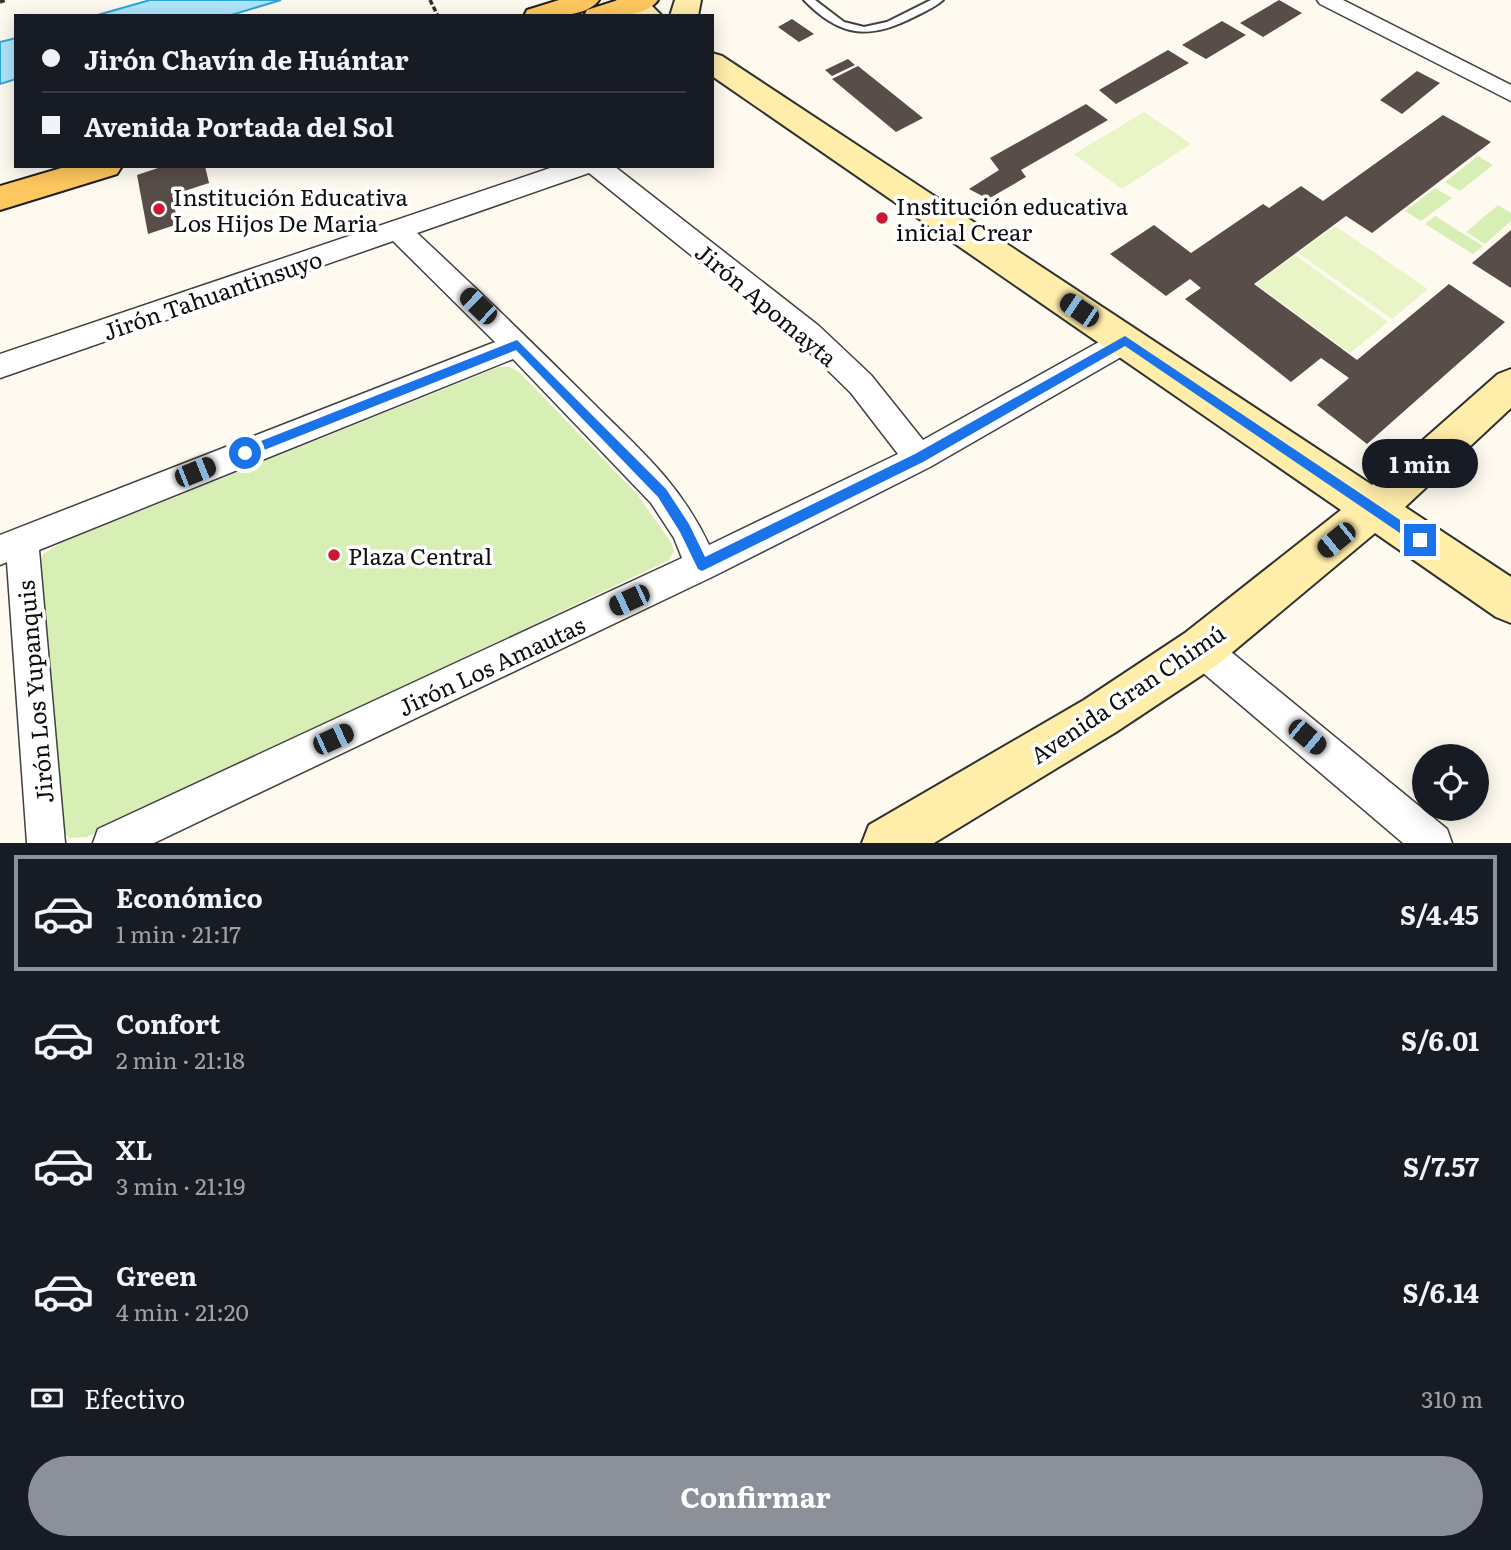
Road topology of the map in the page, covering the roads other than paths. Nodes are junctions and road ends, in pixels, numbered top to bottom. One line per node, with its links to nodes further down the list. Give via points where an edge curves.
1 (586, 0): 6 (main road)
2 (809, 0): 3 (lane, via 841,24 864,30 890,24)
3 (938, 0)
4 (1328, 0): 9 (street)
5 (639, 5): 7 (main road)
6 (543, 14)
7 (605, 14)
8 (714, 63): 17 (street)
9 (1511, 94)
10 (26, 168): 14 (main road)
11 (99, 168): 15 (main road)
12 (577, 168): 16 (street, Jirón Tahuantinsuyo)
13 (600, 168): 21 (street, Jirón Apomayta, via 809,334 861,384)
14 (0, 176)
15 (0, 198)
16 (398, 230): 18 (street); 19 (street, Jirón Tahuantinsuyo)
17 (1125, 341): 21 (street, Jirón Los Amautas); 22 (street)
18 (517, 345): 23 (street); 24 (street, via 662,493)
19 (0, 366)
20 (1511, 384): 22 (street, Avenida Gran Chimú)
21 (919, 458): 24 (street, Jirón Los Amautas)
22 (1374, 509): 25 (street); 26 (street, Avenida Gran Chimú)
23 (11, 545): 27 (street, Jirón Los Yupanquis)
24 (702, 565): 28 (street, Jirón Los Amautas)
25 (1511, 602)
26 (1201, 649): 29 (street, Avenida Gran Chimú, via 1100,716); 30 (street)
27 (46, 843)
28 (112, 843)
29 (887, 843)
30 (1433, 843)

